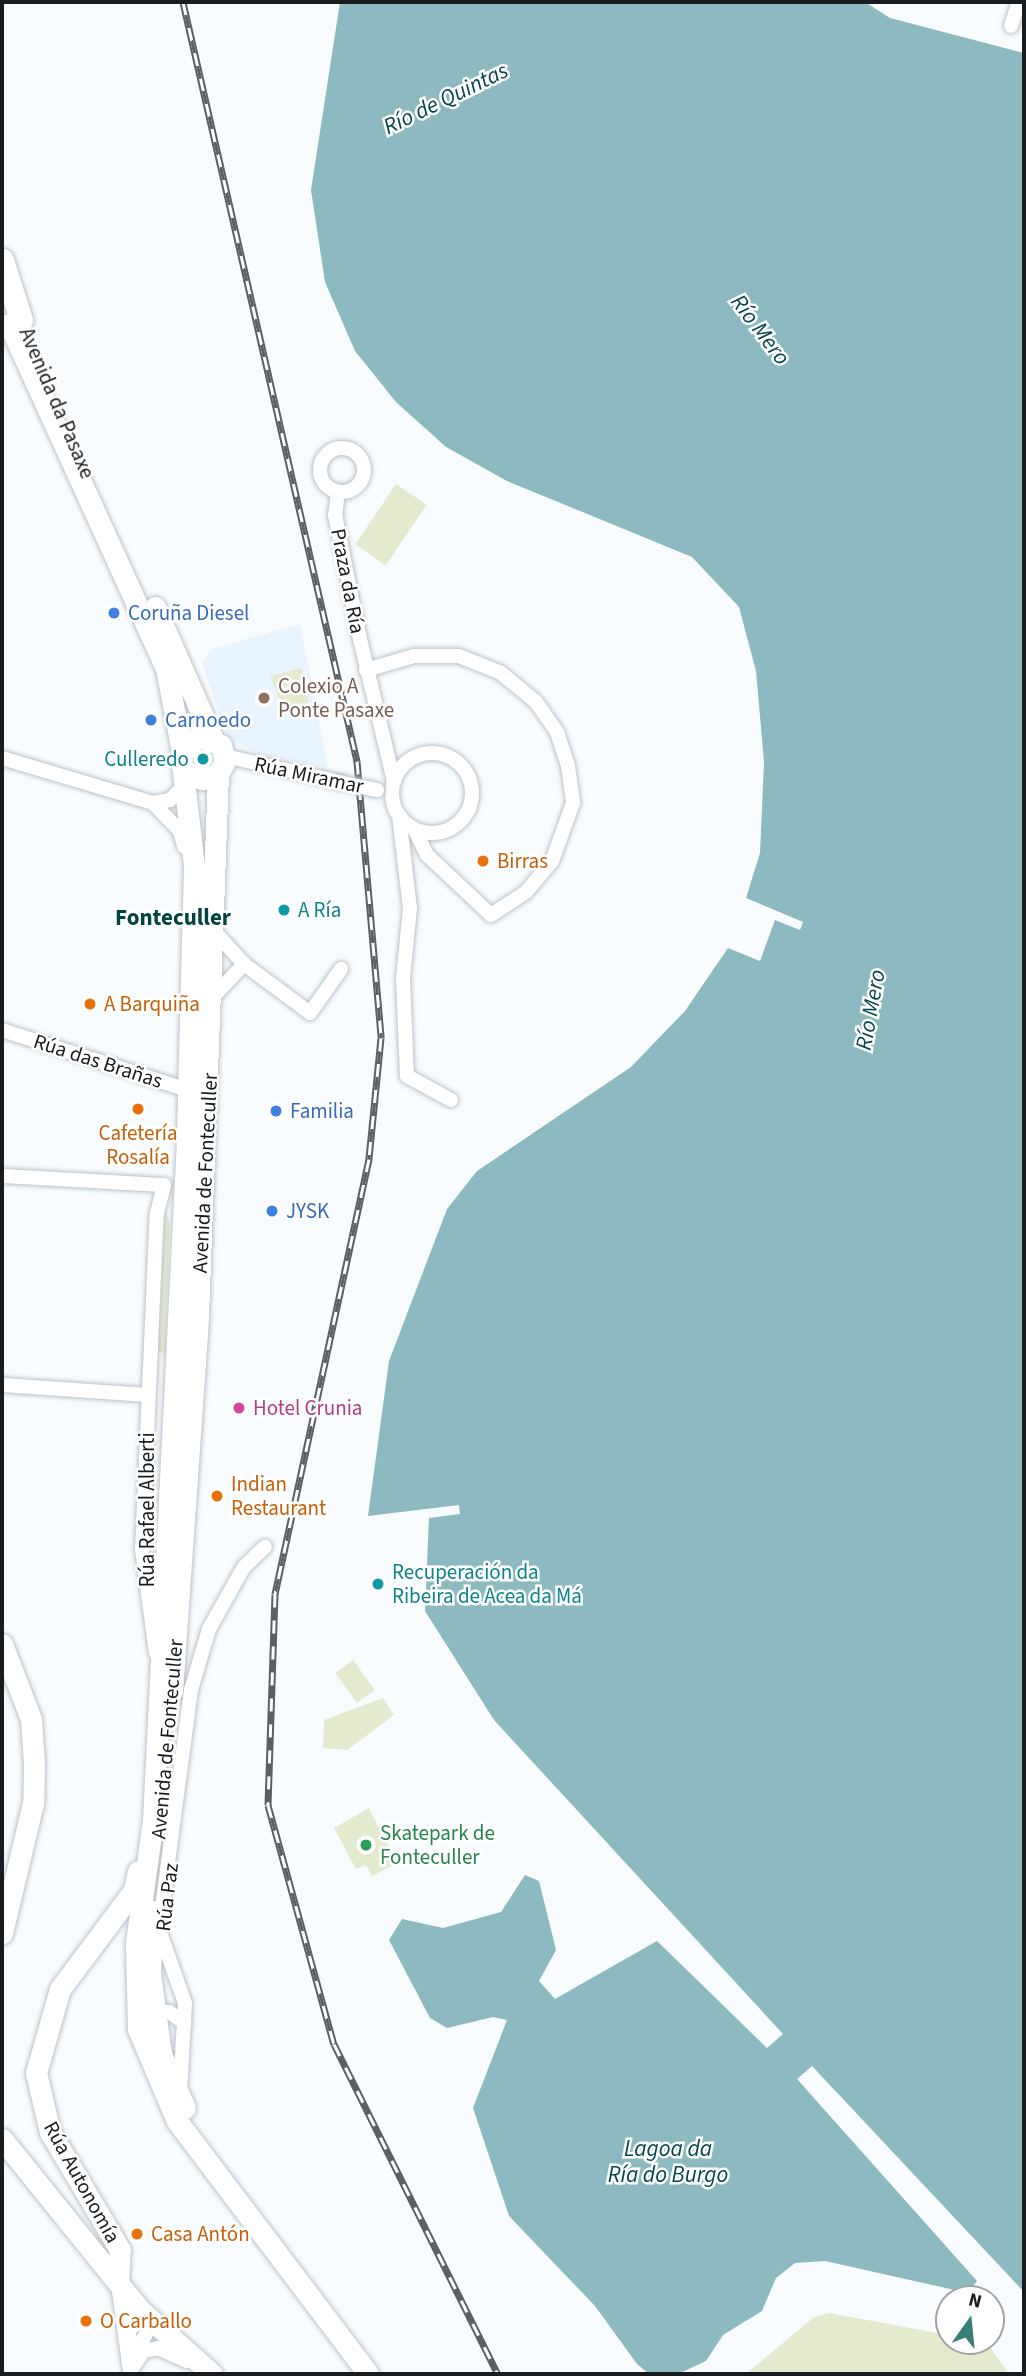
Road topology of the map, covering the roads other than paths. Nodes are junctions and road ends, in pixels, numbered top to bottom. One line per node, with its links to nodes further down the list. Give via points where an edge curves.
1 (1019, 2): 2 (street)
2 (1011, 26)
3 (2, 260): 4 (main road, Avenida da Pasaxe)
4 (8, 315): 6 (main road, Avenida da Pasaxe)
5 (338, 492): 7 (street, Praza da Ría, via 335,514)
6 (115, 545): 8 (main road); 11 (main road, Avenida de Fonteculler, via 166,668)
7 (366, 670): 12 (street, Praza da Ría); 15 (street, via 414,656 459,656 501,673 536,702 557,732 568,766 573,803 552,861 527,892 491,915 427,855)
8 (212, 737): 10 (main road); 11 (main road, via 193,737)
9 (2, 758): 13 (street)
10 (221, 765): 11 (main road, via 202,779); 12 (street, Rúa Miramar, bridge, via 377,790); 16 (main road, Avenida de Fonteculler)
11 (186, 769): 13 (street, via 170,800); 17 (main road, Avenida de Fonteculler)
12 (394, 788): 14 (street, Praza da Ría); 15 (street, via 408,762 431,754 456,761 470,781 471,803 459,823 437,833)
13 (153, 803): 17 (street, via 182,838)
14 (399, 815): 15 (street); 24 (street, Praza da Ría, via 410,908 403,978 407,1076)
15 (415, 830)
16 (212, 929): 18 (street); 20 (main road, Avenida de Fonteculler)
17 (190, 944): 23 (main road, Avenida de Fonteculler)
18 (244, 964): 19 (street, via 310,1013); 20 (street)
19 (341, 969)
20 (210, 1000): 22 (main road, Avenida de Fonteculler)
21 (2, 1030): 23 (street, Rúa das Brañas)
22 (210, 1033): 23 (street, Avenida de Fonteculler); 27 (main road, Avenida de Fonteculler)
23 (191, 1091): 26 (street, Avenida de Fonteculler); 26 (main road, Avenida de Fonteculler)
24 (451, 1100)
25 (2, 1177): 26 (street)
26 (180, 1184): 27 (street, via 189,1296); 29 (street, Rúa Rafael Alberti); 33 (main road, Avenida de Fonteculler, via 182,1239)
27 (198, 1316): 30 (main road, Avenida de Fonteculler)
28 (2, 1385): 29 (street)
29 (148, 1395): 32 (street, Rúa Rafael Alberti)
30 (191, 1421): 33 (main road); 39 (main road, Avenida de Fonteculler, via 153,1898)
31 (265, 1547): 40 (street, Rúa Paz, via 244,1567 209,1629 191,1690 159,1930 185,2003)
32 (142, 1550): 33 (street); 35 (street, Rúa Rafael Alberti)
33 (164, 1557): 35 (main road, Avenida de Fonteculler)
34 (2, 1644): 37 (main road, via 31,1719 34,1763 33,1803)
35 (159, 1666): 36 (main road, Avenida de Fonteculler)
36 (153, 1820): 38 (main road, Avenida de Fonteculler); 44 (main road, Rúa Autonomía, via 134,1890 60,1989 36,2073 50,2132 120,2250)
37 (2, 1933)
38 (136, 1943): 41 (street); 42 (main road, Avenida de Fonteculler, via 138,2029)
39 (156, 2011): 40 (street); 41 (main road, Avenida de Fonteculler)
40 (185, 2023): 41 (street); 42 (street, Rúa Paz)
41 (156, 2034): 42 (main road, Avenida de Fonteculler)
42 (172, 2095): 48 (main road, Avenida de Fonteculler, via 194,2145); 49 (main road, Avenida de Fonteculler)
43 (2, 2139): 44 (main road)
44 (118, 2283): 45 (main road); 46 (street)
45 (152, 2322): 46 (street); 47 (main road)
46 (131, 2372): 47 (street, via 144,2351 159,2348)
47 (211, 2374)
48 (368, 2374)
49 (382, 2374)

